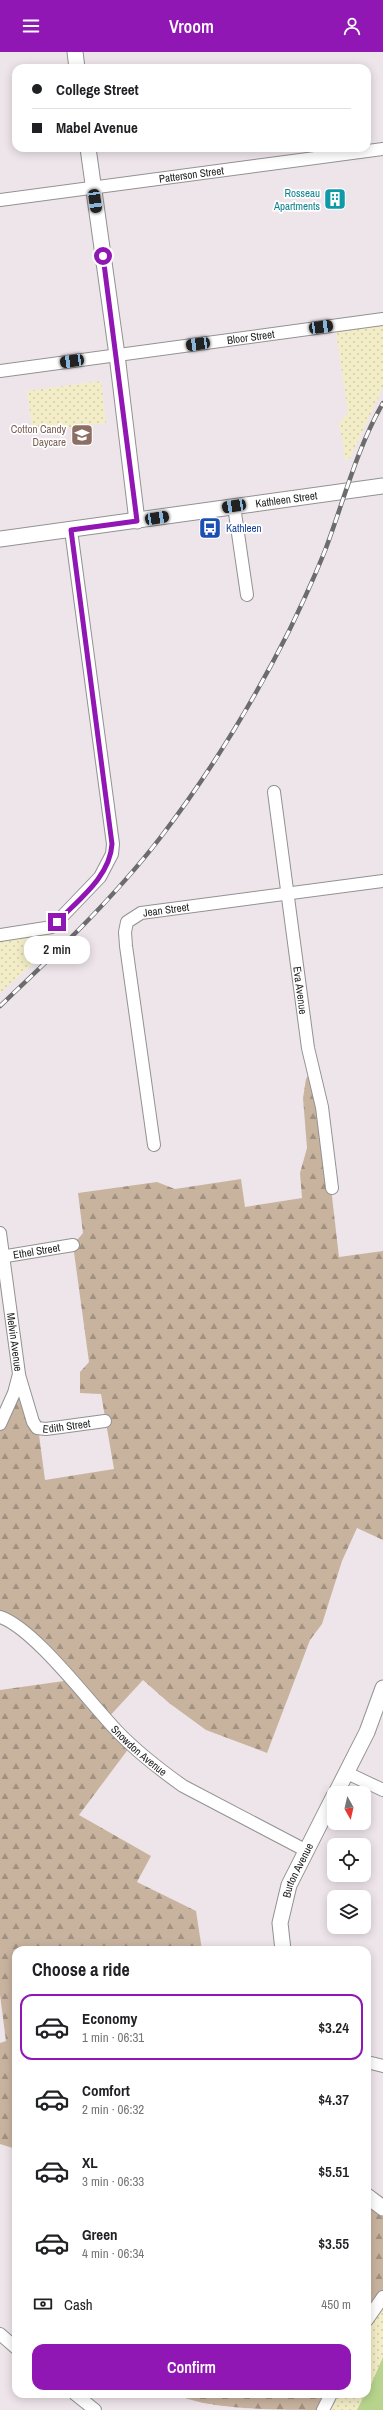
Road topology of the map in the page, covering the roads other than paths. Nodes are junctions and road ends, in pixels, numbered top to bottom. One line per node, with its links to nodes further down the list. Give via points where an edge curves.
1 (75, 52): 2 (street)
2 (76, 64)
3 (383, 148): 4 (street, Patterson Street)
4 (371, 150)
5 (89, 152): 7 (street)
6 (353, 152): 7 (street, Patterson Street)
7 (93, 187): 8 (street, Patterson Street); 10 (street)
8 (0, 200)
9 (383, 319): 10 (street, Bloor Street)
10 (117, 356): 11 (street, Bloor Street); 14 (street)
11 (0, 370)
12 (383, 486): 13 (street, Kathleen Street)
13 (234, 506): 14 (street, Kathleen Street); 17 (street)
14 (137, 521): 15 (street, Kathleen Street)
15 (71, 530): 16 (street, Kathleen Street); 21 (street, via 112,854 100,878 52,927)
16 (0, 539)
17 (247, 595)
18 (274, 792): 20 (street, Eva Avenue)
19 (383, 881): 20 (street, Jean Street)
20 (287, 894): 22 (street, Jean Street, via 141,914 127,922 126,946); 23 (street, Eva Avenue, via 308,1048 322,1107)
21 (0, 935)
22 (154, 1145)
23 (332, 1188)
24 (0, 1233): 26 (street, Melvin Avenue)
25 (73, 1245): 26 (street, Ethel Street)
26 (2, 1257): 27 (street, Melvin Avenue)
27 (19, 1374): 28 (street, Edith Street, via 37,1428 46,1430); 29 (street, Melvin Avenue, via 14,1393)
28 (105, 1421)
29 (0, 1424)
30 (0, 1617): 36 (street, Snowdon Avenue, via 23,1629 118,1732 167,1775 183,1786)
31 (383, 1688): 32 (street, via 367,1732)
32 (347, 1773): 33 (street); 34 (street)
33 (340, 1786)
34 (383, 1790)
35 (327, 1809): 36 (street, Burton Avenue)
36 (305, 1850): 37 (street, Burton Avenue, via 289,1885 280,1923)
37 (283, 1946)
38 (371, 2063): 39 (street)
39 (383, 2066)
40 (371, 2199): 41 (street)
41 (383, 2208)
42 (383, 2297): 43 (street)
43 (371, 2314)
44 (0, 2334): 45 (street)
45 (12, 2344)
46 (80, 2398): 48 (street)
47 (328, 2398): 49 (street)
48 (95, 2410)
49 (324, 2410)

